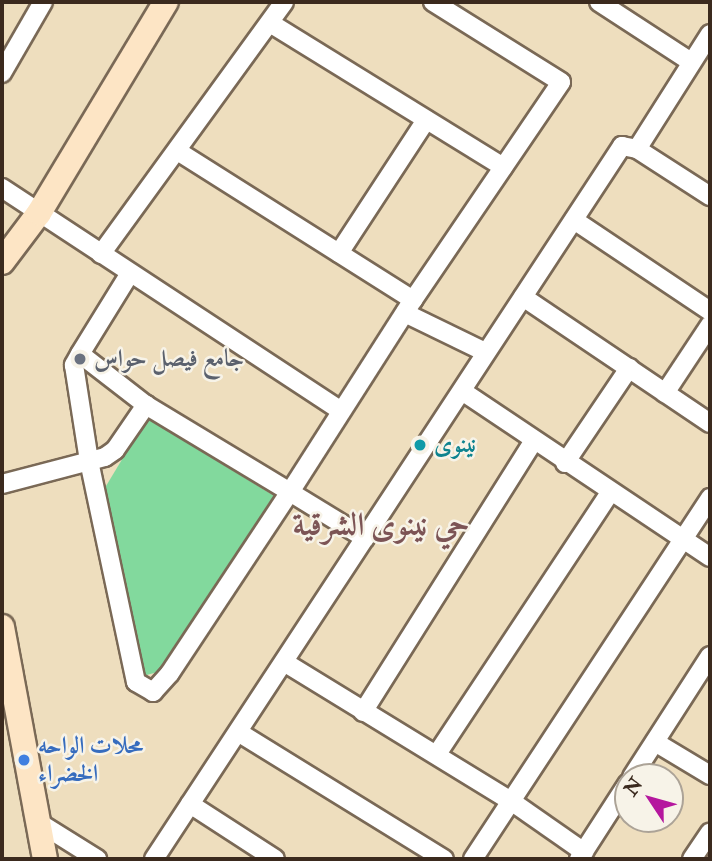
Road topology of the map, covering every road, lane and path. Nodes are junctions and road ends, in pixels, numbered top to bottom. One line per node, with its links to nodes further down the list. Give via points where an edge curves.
1 (43, 2): 9 (street)
2 (166, 2): 16 (main road)
3 (284, 2): 6 (street)
4 (433, 2): 13 (street, via 561,82)
5 (599, 2): 8 (street)
6 (270, 23): 10 (street); 12 (street)
7 (710, 34): 8 (street)
8 (691, 62): 11 (street)
9 (2, 72)
10 (426, 120): 13 (street); 18 (street)
11 (637, 149): 15 (street); 17 (street, via 622,146)
12 (179, 152): 18 (street); 19 (street)
13 (503, 167): 23 (street)
14 (2, 188): 16 (street)
15 (710, 196)
16 (39, 213): 19 (street); 20 (main road)
17 (574, 220): 22 (street); 24 (street)
18 (339, 253): 23 (street)
19 (101, 254): 21 (street)
20 (2, 262)
21 (130, 273): 27 (street); 32 (street)
22 (523, 297): 26 (street); 28 (street)
23 (409, 306): 26 (street); 32 (street)
24 (710, 311)
25 (710, 325): 30 (street)
26 (485, 352): 29 (street)
27 (80, 354): 31 (street); 35 (street, via 75,365)
28 (629, 368): 30 (street); 36 (street)
29 (462, 391): 34 (street); 41 (street)
30 (665, 393): 33 (street)
31 (146, 405): 35 (street, via 115,450); 38 (street)
32 (341, 411): 38 (street)
33 (710, 423)
34 (533, 442): 36 (street); 47 (street)
35 (89, 461): 37 (street); 38 (street, via 136,682 153,692)
36 (565, 464): 39 (street)
37 (2, 484)
38 (290, 492): 41 (street)
39 (610, 493): 42 (street); 50 (street)
40 (710, 498): 42 (street)
41 (365, 538): 46 (street)
42 (680, 538): 43 (street); 53 (street)
43 (710, 556)
44 (2, 627): 56 (main road)
45 (710, 656): 49 (street)
46 (284, 662): 47 (street); 48 (street)
47 (363, 712): 50 (street)
48 (238, 732): 54 (street); 63 (street)
49 (655, 742): 51 (street); 52 (street)
50 (438, 754): 53 (street)
51 (641, 763)
52 (710, 775)
53 (511, 801): 58 (street); 64 (street)
54 (190, 804): 61 (street); 62 (street)
55 (614, 804): 58 (street)
56 (38, 822): 59 (main road); 60 (street)
57 (710, 832): 65 (street)
58 (581, 855)
59 (45, 859)
60 (97, 859)
61 (154, 859)
62 (275, 859)
63 (444, 859)
64 (473, 859)
65 (692, 859)

